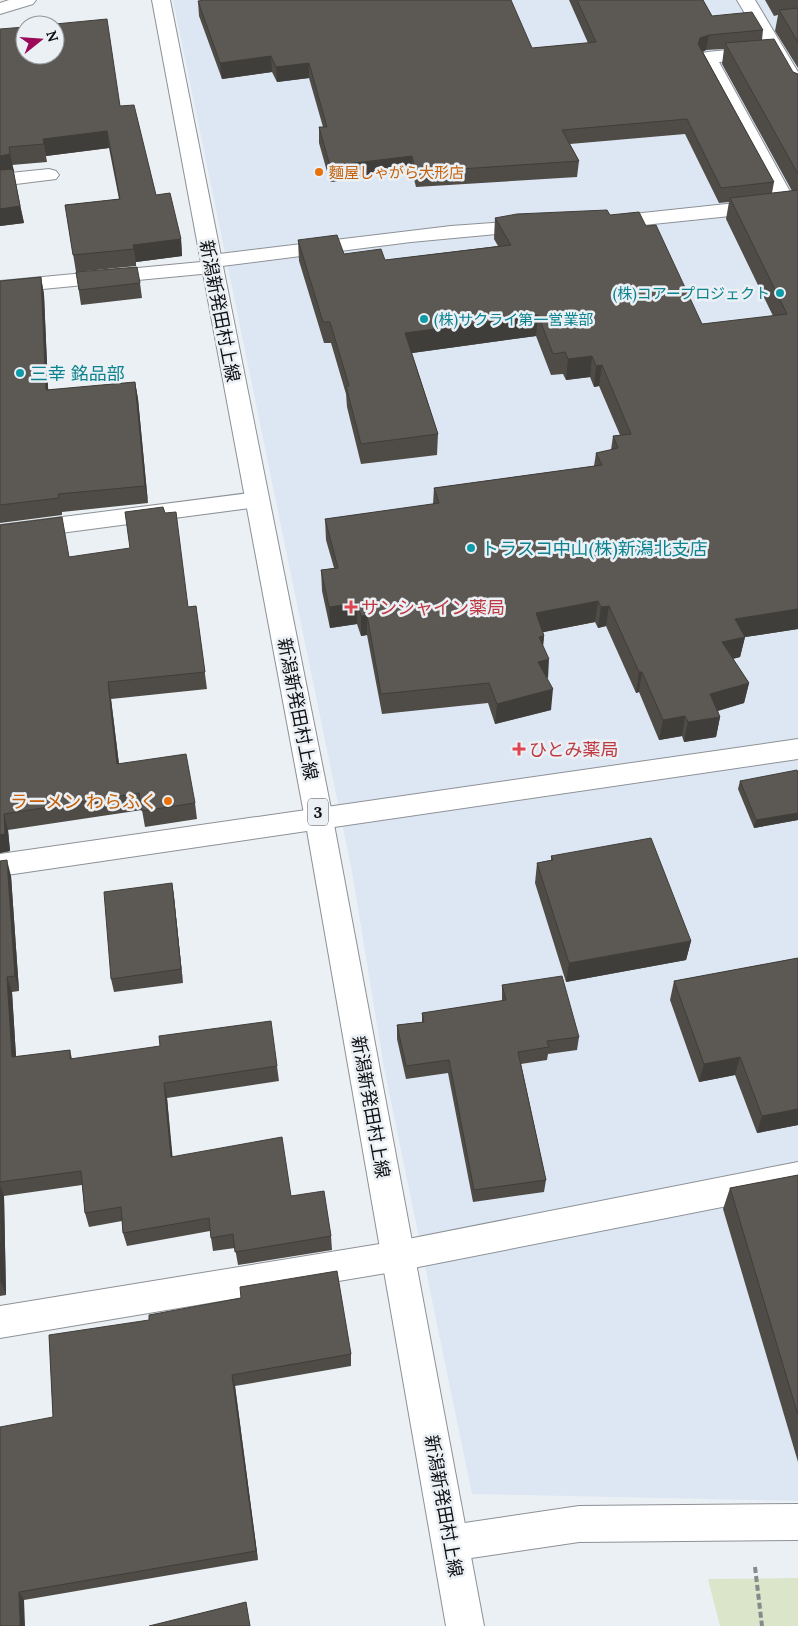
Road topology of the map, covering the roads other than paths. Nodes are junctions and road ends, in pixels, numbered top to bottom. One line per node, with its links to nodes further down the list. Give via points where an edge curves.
1 (27, 0): 4 (street)
2 (161, 0): 14 (street, 新潟新発田村上線 / 3)
3 (746, 0): 6 (street)
4 (0, 9)
5 (779, 23): 6 (street)
6 (761, 24): 7 (street)
7 (776, 51): 8 (street); 11 (street, via 707,58)
8 (798, 88)
9 (49, 175): 10 (street)
10 (0, 180)
11 (792, 204): 12 (street)
12 (587, 224)
13 (550, 225): 14 (street, via 483,228)
14 (211, 264): 15 (street); 16 (street, 新潟新発田村上線 / 3)
15 (0, 287)
16 (257, 500): 17 (street); 19 (street, 新潟新発田村上線 / 3)
17 (0, 533)
18 (798, 750): 19 (street)
19 (319, 819): 20 (street); 22 (street, 新潟新発田村上線 / 3)
20 (0, 865)
21 (798, 1177): 22 (street)
22 (398, 1256): 23 (street); 25 (street, 新潟新発田村上線 / 3)
23 (0, 1322)
24 (798, 1522): 25 (street, via 579,1524)
25 (450, 1543): 26 (street, 新潟新発田村上線 / 3)
26 (465, 1626)

